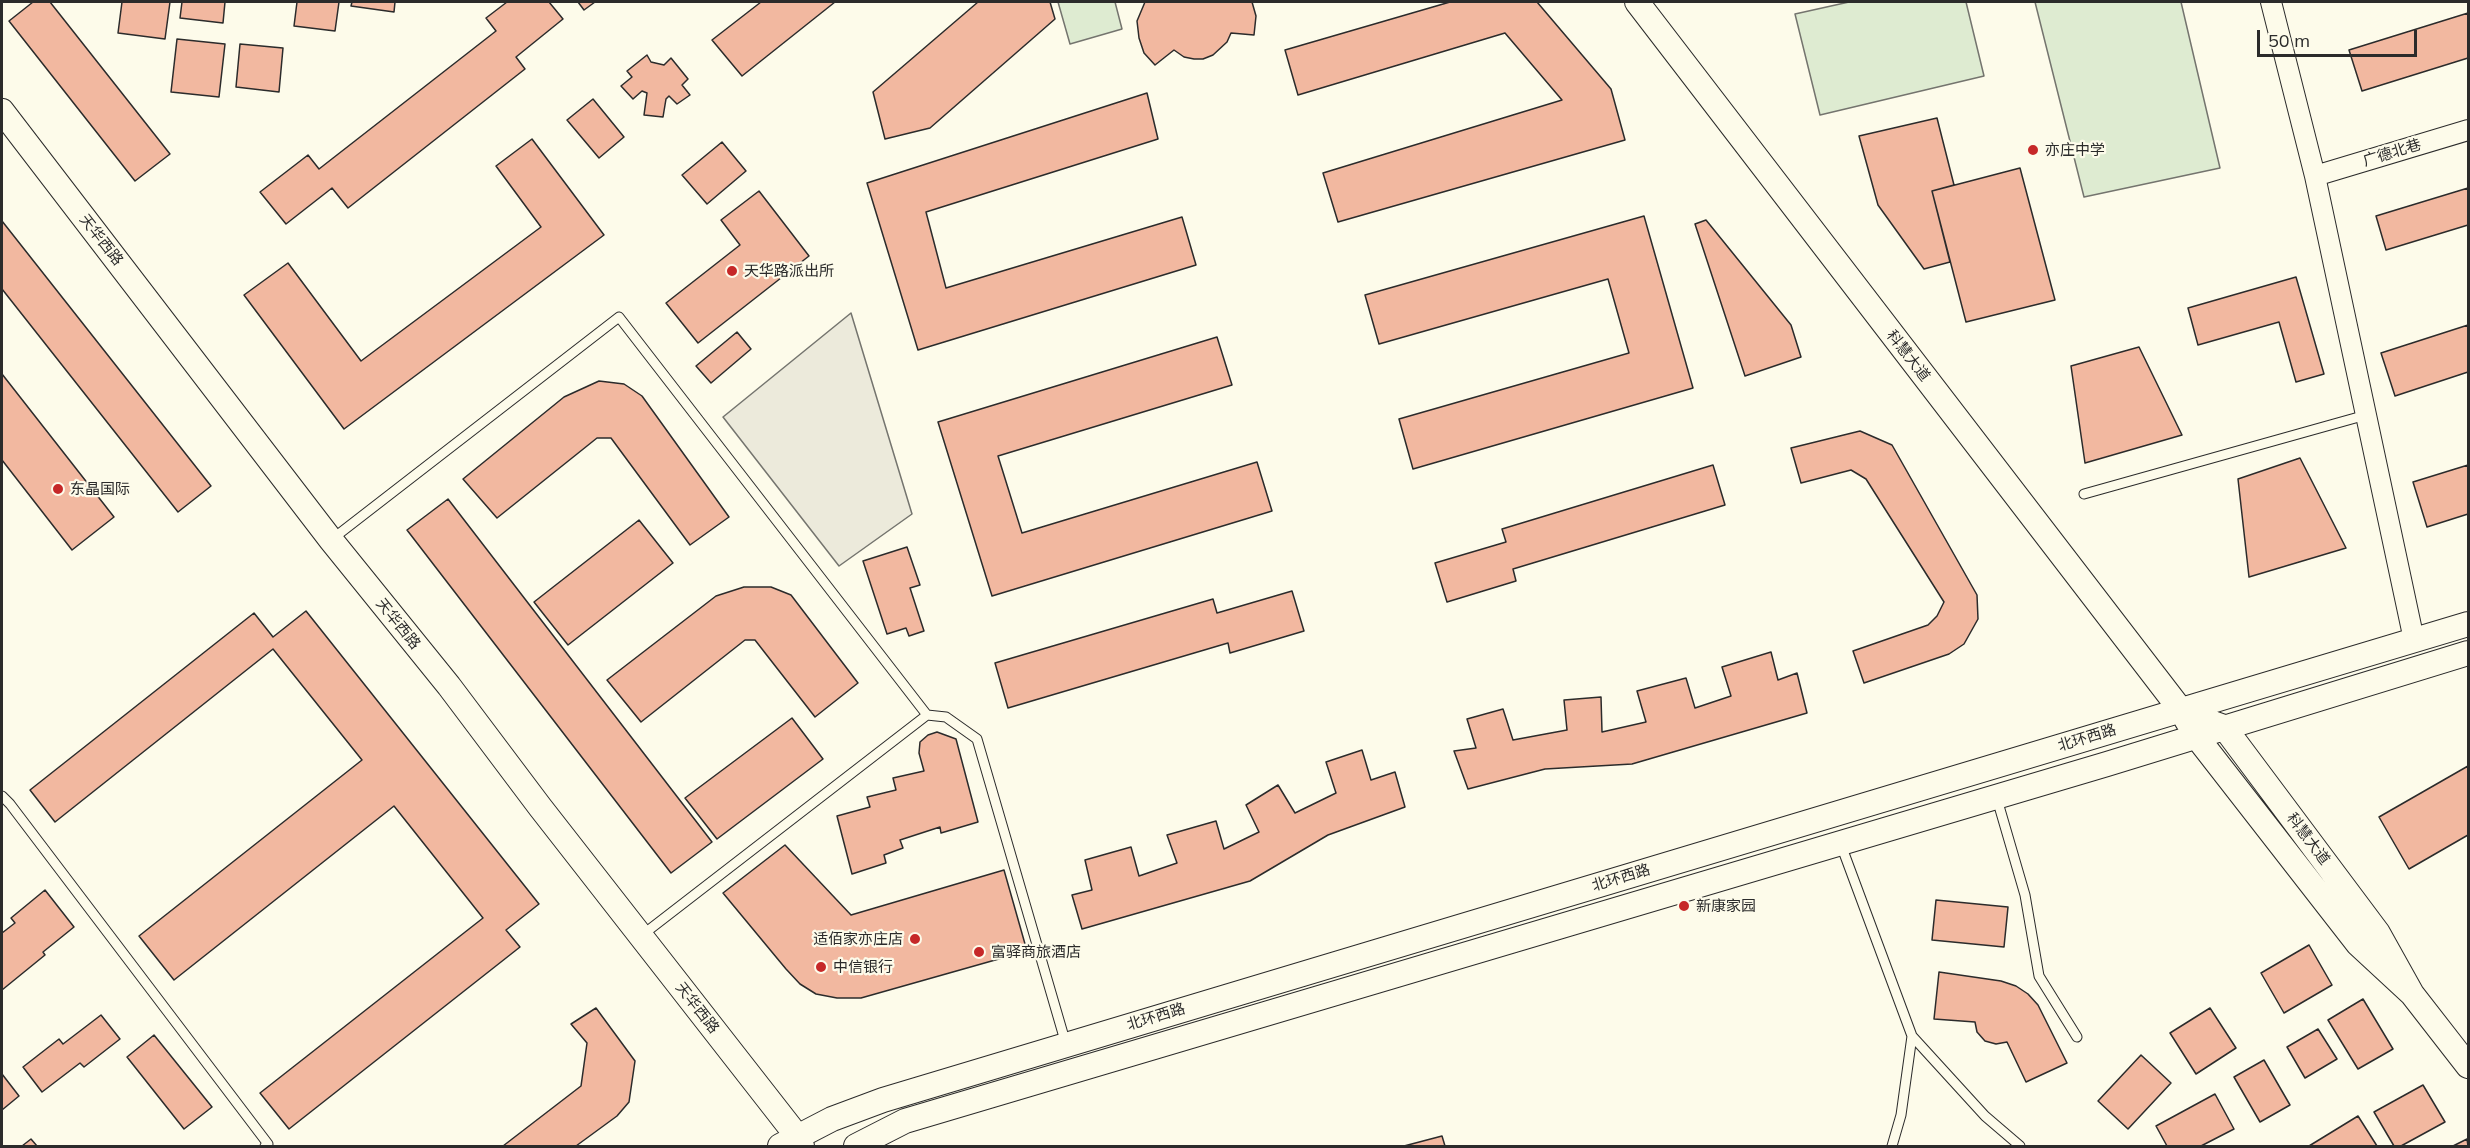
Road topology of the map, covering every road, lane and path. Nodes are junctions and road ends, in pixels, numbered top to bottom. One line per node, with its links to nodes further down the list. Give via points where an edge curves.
1 (1637, 2): 12 (street, 科慧大道)
2 (2271, 2): 5 (street)
3 (2, 111): 8 (street, 天华西路)
4 (2469, 130): 5 (street, 广德北巷)
5 (2315, 176): 6 (street)
6 (2366, 415): 7 (lane); 10 (street)
7 (2084, 494)
8 (332, 540): 13 (lane, via 619,317); 19 (street, 天华西路)
9 (2469, 624): 10 (street, 北环西路)
10 (2414, 640): 12 (street, 北环西路)
11 (2469, 653): 14 (street, 北环西路)
12 (2180, 709): 14 (street, 科慧大道); 15 (street, 科慧大道); 23 (street, 北环西路)
13 (927, 715): 19 (lane); 23 (lane, via 946,717 977,739)
14 (2224, 728): 15 (street, 北环西路); 20 (street, 科慧大道, via 2378,933)
15 (2196, 736): 17 (street, 北环西路); 20 (street, 科慧大道, via 2358,944)
16 (2, 796): 26 (lane, via 268,1144)
17 (1997, 796): 18 (street, 北环西路); 22 (lane, via 2025,895 2039,976)
18 (1840, 843): 21 (lane); 28 (street, 北环西路, via 905,1121)
19 (641, 936): 25 (street, 天华西路)
20 (2412, 994): 24 (street, 科慧大道)
21 (1912, 1036): 29 (lane, via 1903,1103); 30 (lane, via 1984,1116)
22 (2077, 1038)
23 (1066, 1044): 25 (street, 北环西路, via 884,1100 832,1119)
24 (2469, 1066)
25 (793, 1143): 27 (street)
26 (265, 1146)
27 (822, 1146)
28 (856, 1146)
29 (1892, 1146)
30 (2020, 1146)

